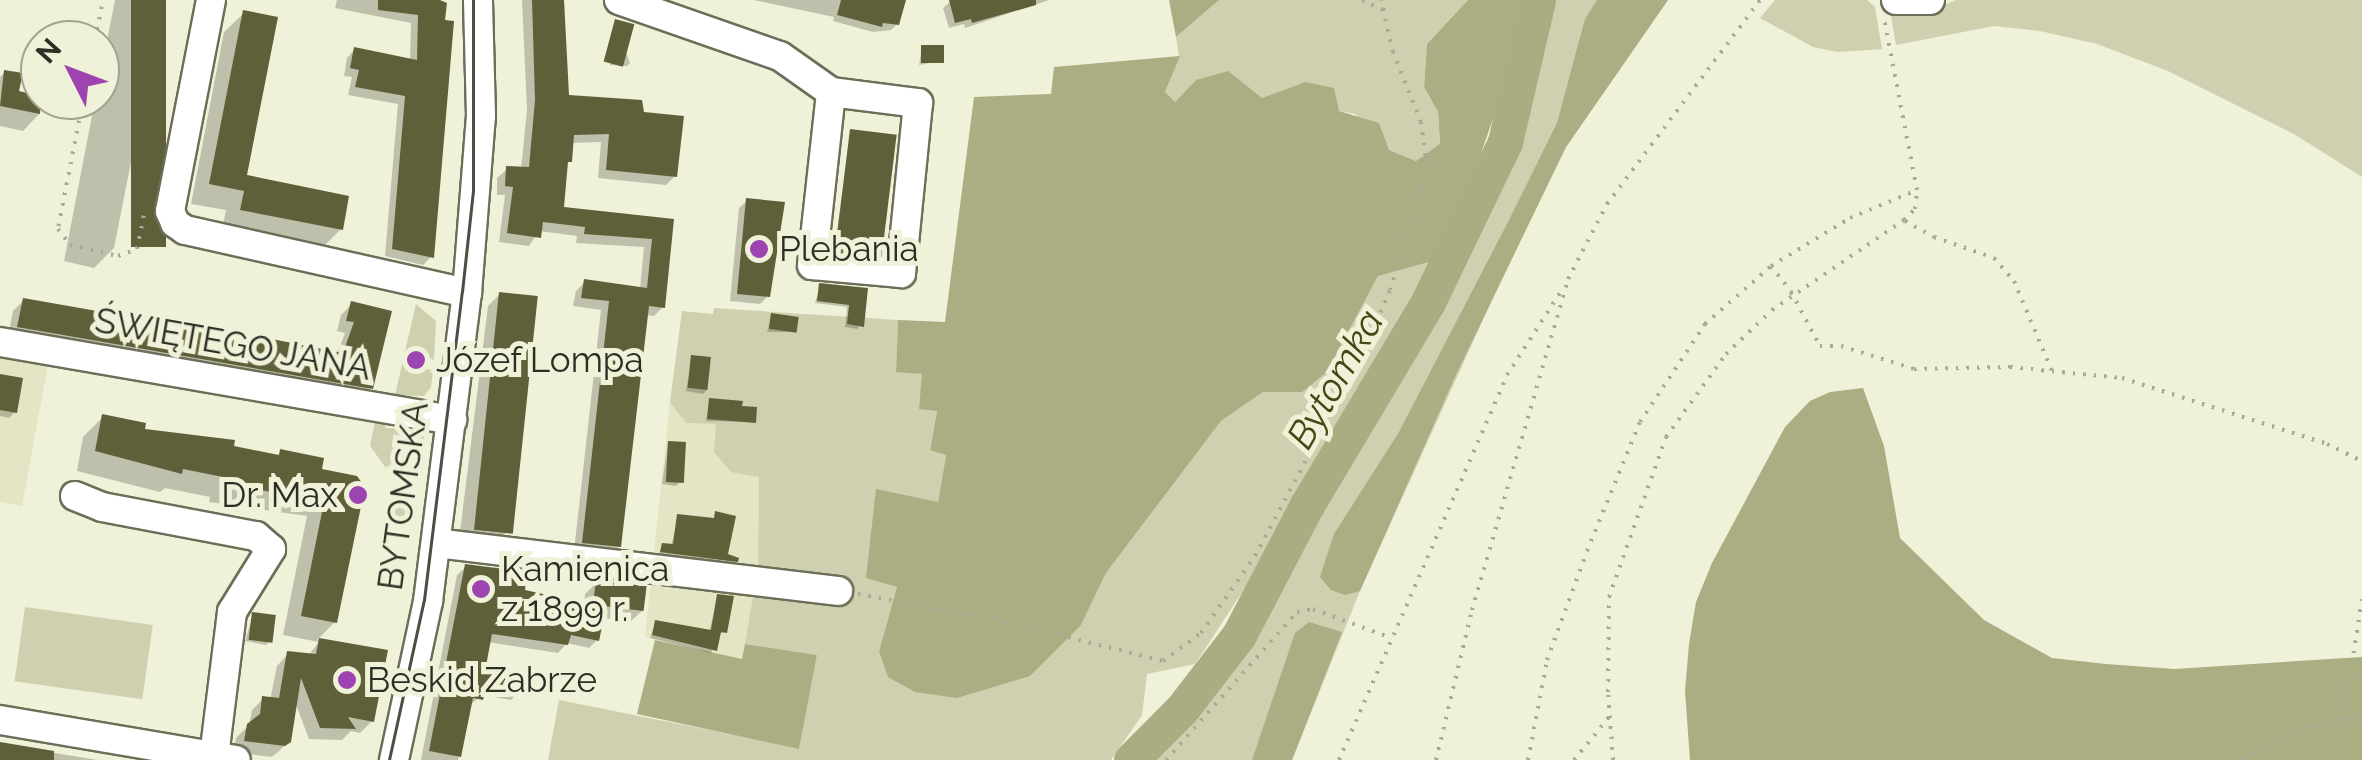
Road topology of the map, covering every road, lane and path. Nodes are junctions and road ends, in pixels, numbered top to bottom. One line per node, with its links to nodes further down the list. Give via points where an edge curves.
1 (211, 0): 17 (street, via 170,211 175,223)
2 (478, 0): 17 (street, BYTOMSKA, via 481,116)
3 (619, 0): 10 (street, via 780,56)
4 (1362, 0): 9 (path)
5 (1383, 0): 9 (path)
6 (1760, 0): 16 (path, via 1607,204)
7 (1930, 0): 8 (street)
8 (1890, 8): 12 (path)
9 (1382, 10): 25 (path, via 1420,122 1427,166 1390,290 1329,420 1226,603 1201,633 1163,661 1007,622)
10 (831, 92): 10 (street, via 812,265 901,273 918,104)
11 (79, 120): 13 (path, via 58,228 70,245 118,256 138,249)
12 (1917, 190): 14 (path, via 1915,210); 15 (path, via 1850,218)
13 (148, 194)
14 (1904, 220): 18 (path); 20 (path, via 1994,258 2014,282)
15 (1770, 266): 18 (path); 37 (path, via 1706,324 1640,422 1547,660)
16 (1568, 279): 27 (path, via 1507,375); 36 (path)
17 (467, 293): 21 (street, BYTOMSKA)
18 (1793, 296): 20 (path, via 1820,346 1914,369); 28 (path, via 1726,354 1666,437 1609,597)
19 (0, 342): 21 (street, ŚWIĘTEGO JANA)
20 (2052, 371): 22 (path, via 2122,378)
21 (452, 420): 24 (street, BYTOMSKA)
22 (2362, 461)
23 (75, 496): 32 (street, via 256,536 271,550 232,612)
24 (436, 543): 25 (street); 33 (street, BYTOMSKA)
25 (838, 591)
26 (2362, 599): 29 (path, via 2347,696)
27 (1392, 638): 34 (path, via 1314,610 1297,612); 35 (path)
28 (1610, 716): 38 (path); 39 (path)
29 (2350, 716): 31 (path); 40 (path, via 2308,726)
30 (0, 720): 32 (street)
31 (2362, 720)
32 (225, 758)
33 (394, 760)
34 (1166, 760)
35 (1338, 760)
36 (1436, 760)
37 (1528, 760)
38 (1574, 760)
39 (1613, 760)
40 (2246, 760)

